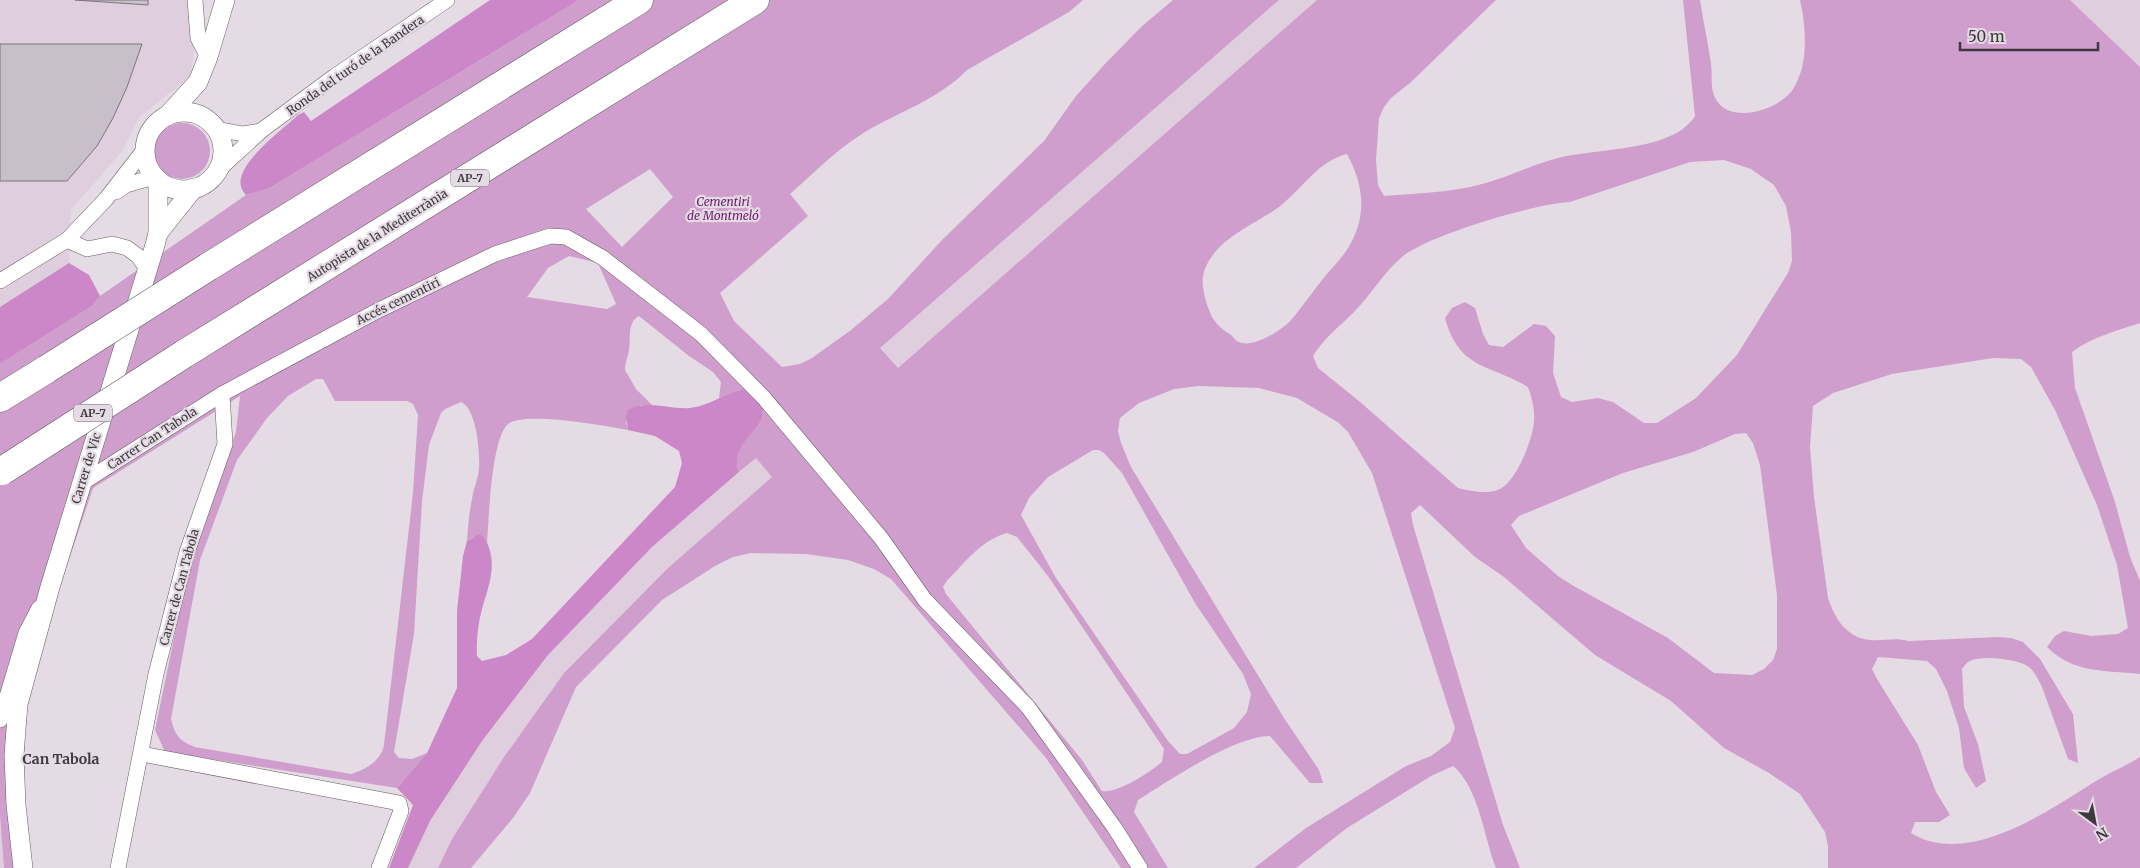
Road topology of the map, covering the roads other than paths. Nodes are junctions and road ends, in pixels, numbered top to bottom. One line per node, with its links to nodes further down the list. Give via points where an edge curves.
1 (195, 0): 7 (street, via 198,38)
2 (447, 0): 6 (street, Ronda del turó de la Bandera)
3 (639, 0): 22 (highway, bridge)
4 (755, 0): 23 (highway, Autopista de la Mediterrània / AP-7, bridge, via 184,354)
5 (227, 3): 7 (street)
6 (426, 7): 11 (street, Ronda del turó de la Bandera)
7 (208, 57): 8 (street)
8 (198, 82): 9 (street); 10 (street, via 201,102)
9 (167, 116): 10 (street, via 191,112); 12 (street, via 151,130)
10 (212, 125): 11 (street, Ronda del turó de la Bandera, via 243,134); 13 (street, via 222,147 222,160)
11 (262, 130): 13 (street, Ronda del turó de la Bandera)
12 (144, 150): 14 (street, via 147,164); 16 (street)
13 (216, 172): 15 (street, via 207,182)
14 (156, 178): 15 (street, via 175,189); 16 (street, via 126,185); 17 (street, Carrer de Vic)
15 (194, 188): 17 (street, Carrer de Vic)
16 (106, 199): 18 (street)
17 (158, 233): 19 (street, Carrer de Vic)
18 (67, 240): 19 (street, via 87,249 112,244 127,248); 20 (street)
19 (147, 268): 24 (street, Carrer de Vic)
20 (0, 280)
21 (222, 394): 24 (street, Carrer Can Tabola); 27 (street, Carrer de Can Tabola, via 225,444 187,552 156,674); 31 (street, Accés cementiri, via 377,310 494,254 550,236 566,237 603,258 701,334 764,398 881,538 925,600 1028,707)
22 (0, 398)
23 (1, 472)
24 (82, 483): 25 (street, Carrer de Vic)
25 (50, 587): 26 (street, via 26,633); 28 (street, Carrer de Vic, via 18,704 14,756)
26 (0, 720)
27 (142, 754): 29 (street, Carrer de Can Tabola); 30 (street, via 399,803 401,810)
28 (23, 868)
29 (118, 868)
30 (379, 868)
31 (1140, 868)

